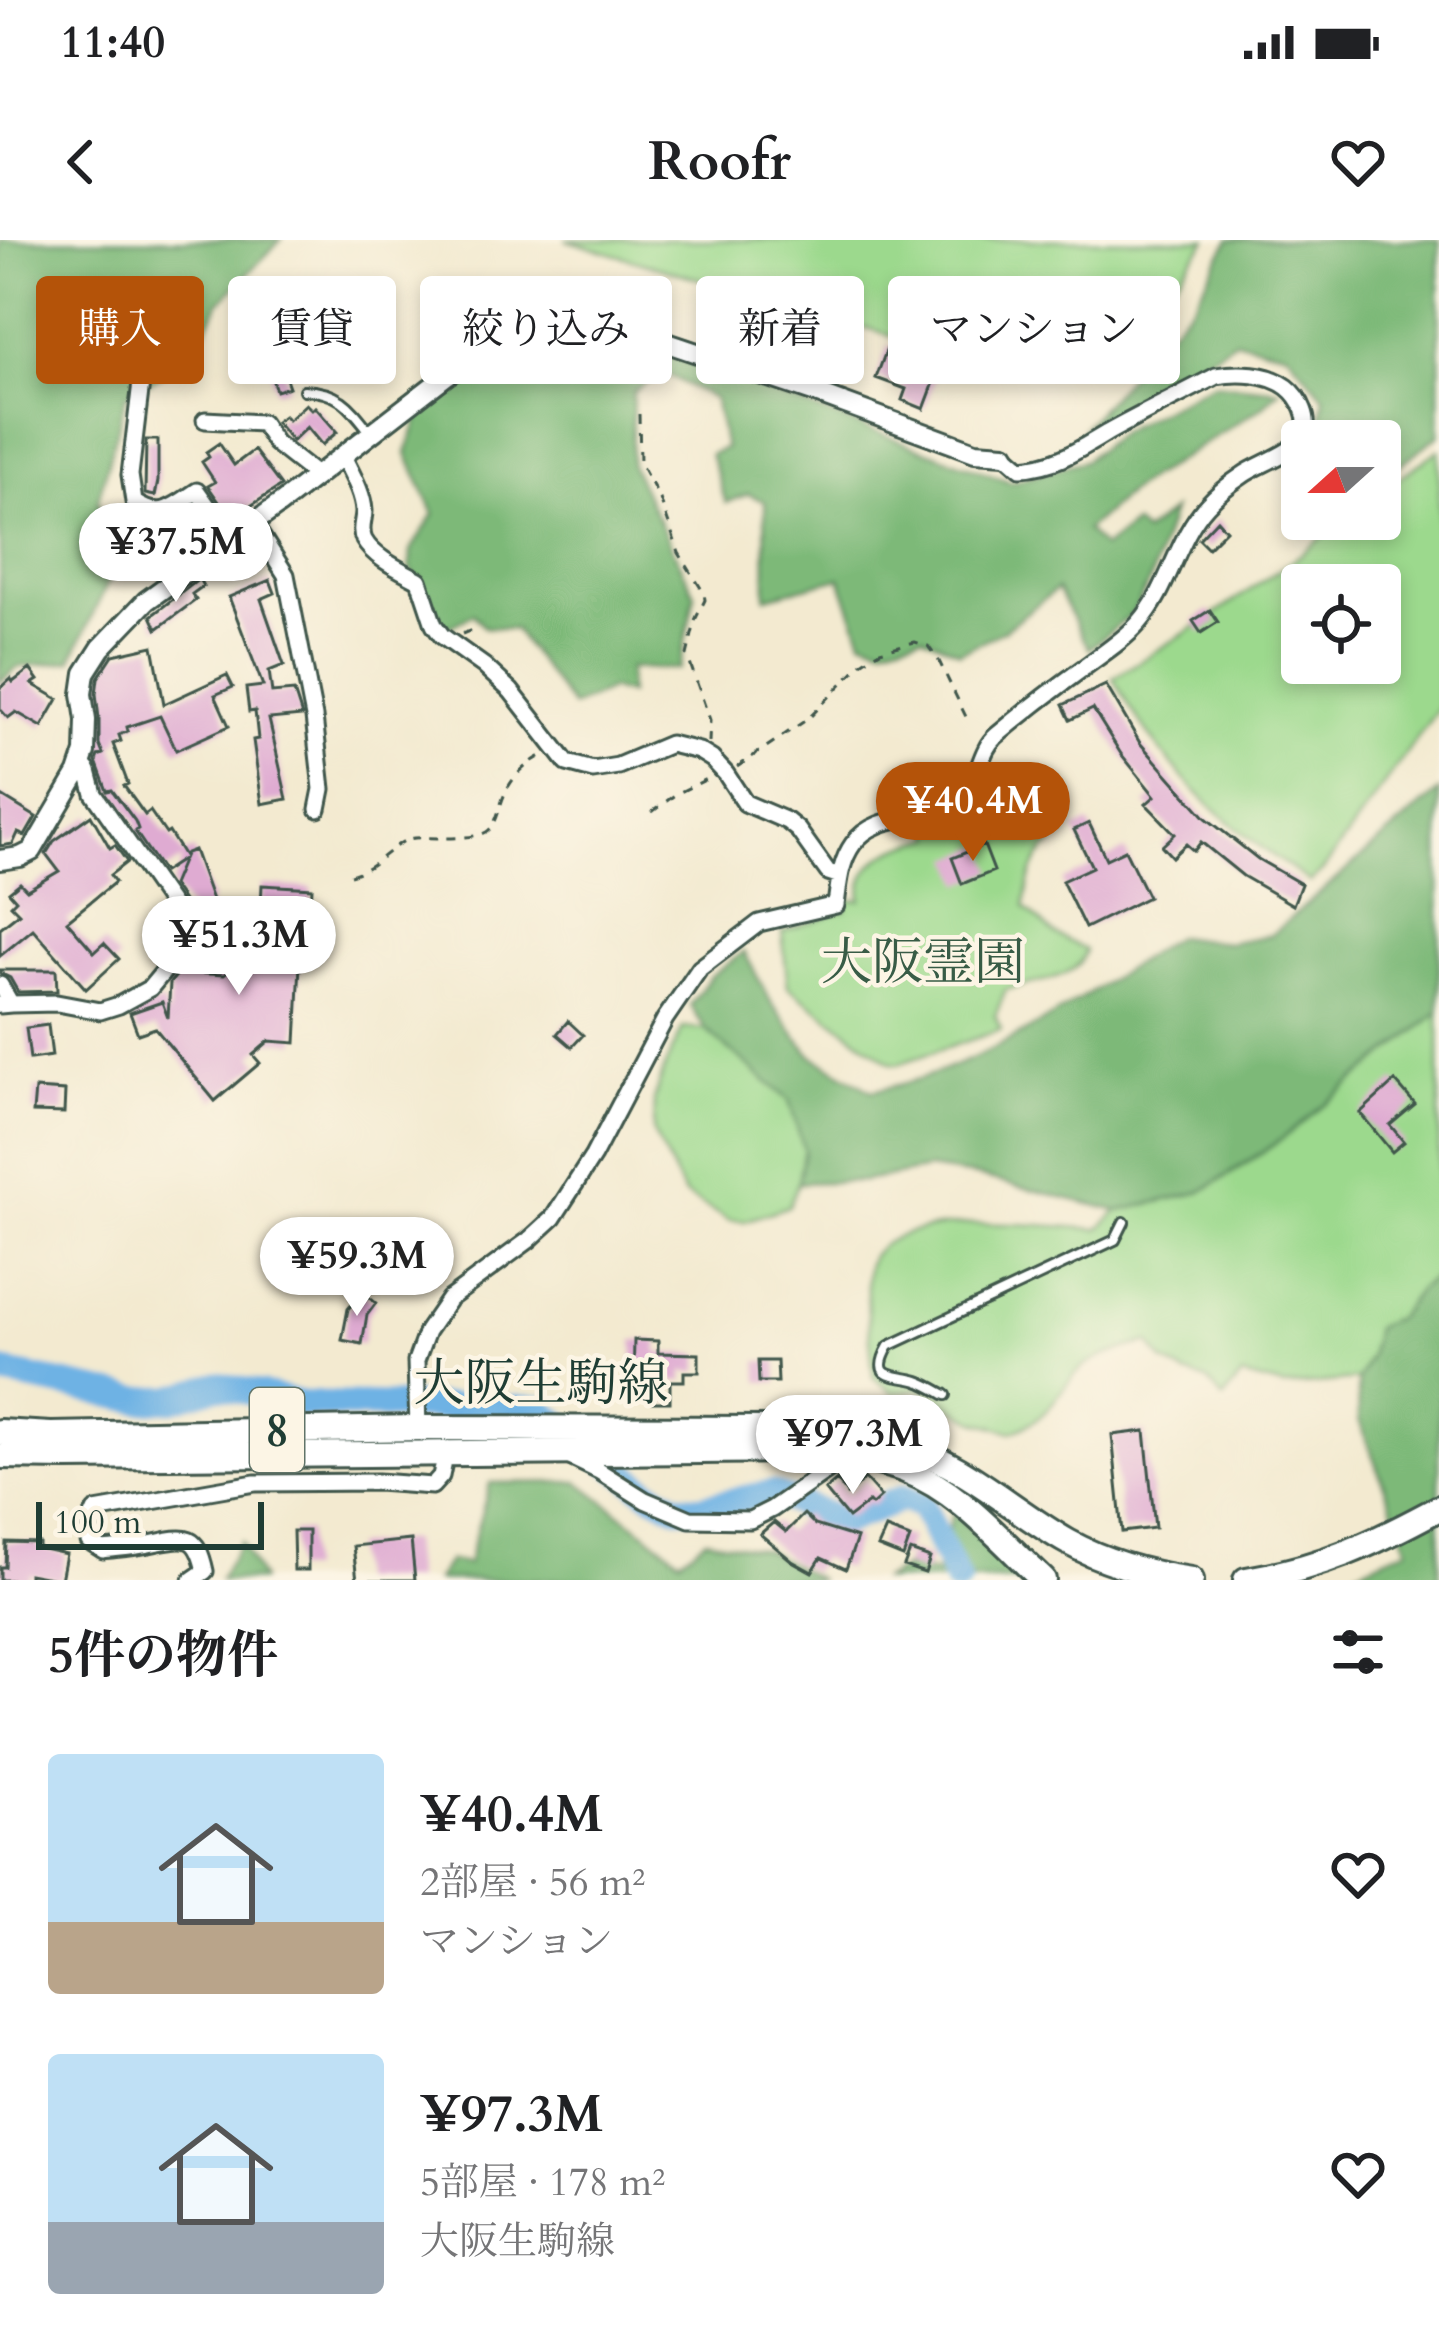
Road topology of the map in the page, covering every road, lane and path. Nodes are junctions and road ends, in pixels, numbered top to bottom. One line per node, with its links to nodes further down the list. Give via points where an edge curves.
1 (141, 384): 10 (street, via 134,502 159,513 197,490)
2 (304, 390): 5 (lane, via 329,392)
3 (639, 413): 13 (path, via 640,463 704,593 687,656 710,720)
4 (205, 420): 8 (street, via 262,423)
5 (372, 434): 6 (street, via 514,331 569,317 608,323 975,452); 7 (street)
6 (1005, 454): 20 (street, via 1021,468 1041,467 1236,373 1291,389 1306,420 1293,447 1208,504 1140,622 990,741 965,794 869,827)
7 (344, 456): 8 (street); 12 (street, via 358,486 365,542 418,580 442,636 512,691)
8 (317, 476): 9 (street)
9 (254, 523): 10 (street); 16 (street, via 286,575 314,717)
10 (232, 539): 14 (street, via 146,602 101,648 85,673)
11 (969, 723): 15 (path, via 939,662 915,642 862,663 809,718)
12 (556, 750): 13 (street, via 567,763 593,770 670,744); 19 (path, via 515,776 482,835 412,837)
13 (702, 753): 15 (street)
14 (81, 763): 18 (street, via 32,851); 22 (street, via 193,936 151,988 119,1005)
15 (726, 774): 17 (path); 20 (street, via 745,802 787,821)
16 (318, 809)
17 (652, 812)
18 (0, 860)
19 (350, 875)
20 (840, 876): 25 (street, via 836,905 759,922 700,968 553,1218 449,1299 427,1331 416,1360)
21 (0, 985): 22 (street)
22 (6, 1005)
23 (1124, 1222): 24 (lane, via 1115,1240 889,1346 886,1375)
24 (946, 1395)
25 (418, 1422): 26 (main road, 大阪生駒線 / 8); 27 (main road, 大阪生駒線 / 8)
26 (0, 1432)
27 (569, 1441): 28 (main road, 大阪生駒線 / 8); 30 (main road, 大阪生駒線 / 8, via 609,1453 794,1450); 30 (street, via 599,1471 689,1519 750,1520); 32 (main road, 大阪生駒線 / 8, via 783,1429 903,1445)
28 (446, 1453): 29 (main road, 大阪生駒線 / 8); 33 (street, via 432,1486 255,1483 95,1511 89,1541 103,1550 191,1540 205,1570)
29 (0, 1456)
30 (848, 1457): 34 (main road, 大阪生駒線 / 8, via 928,1481)
31 (1439, 1508): 36 (main road, via 1346,1555)
32 (1127, 1573): 35 (main road, 大阪生駒線 / 8)
33 (192, 1580)
34 (1043, 1580)
35 (1191, 1580)
36 (1246, 1580)

